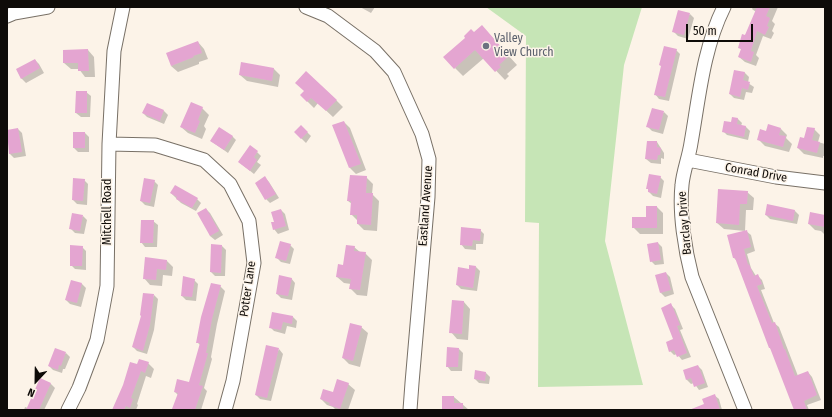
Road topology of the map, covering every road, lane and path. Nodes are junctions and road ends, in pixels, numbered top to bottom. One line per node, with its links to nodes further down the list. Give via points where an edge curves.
1 (48, 7): 5 (street, via 14,12)
2 (123, 7): 6 (street, Mitchell Road, via 114,51)
3 (306, 7): 11 (street, Eastland Avenue, via 328,16 374,51 394,72 422,134 429,159)
4 (724, 7): 7 (street, Barclay Drive, via 711,40 703,73)
5 (7, 16)
6 (108, 144): 9 (street, Mitchell Road, via 107,286 97,340); 10 (street, Potter Lane, via 155,144 204,160 230,184 249,221 254,263 233,381)
7 (688, 160): 8 (street, Conrad Drive, via 776,177); 12 (street, Barclay Drive, via 682,184 682,206 692,276)
8 (825, 183)
9 (68, 410)
10 (225, 410)
11 (410, 410)
12 (745, 410)

